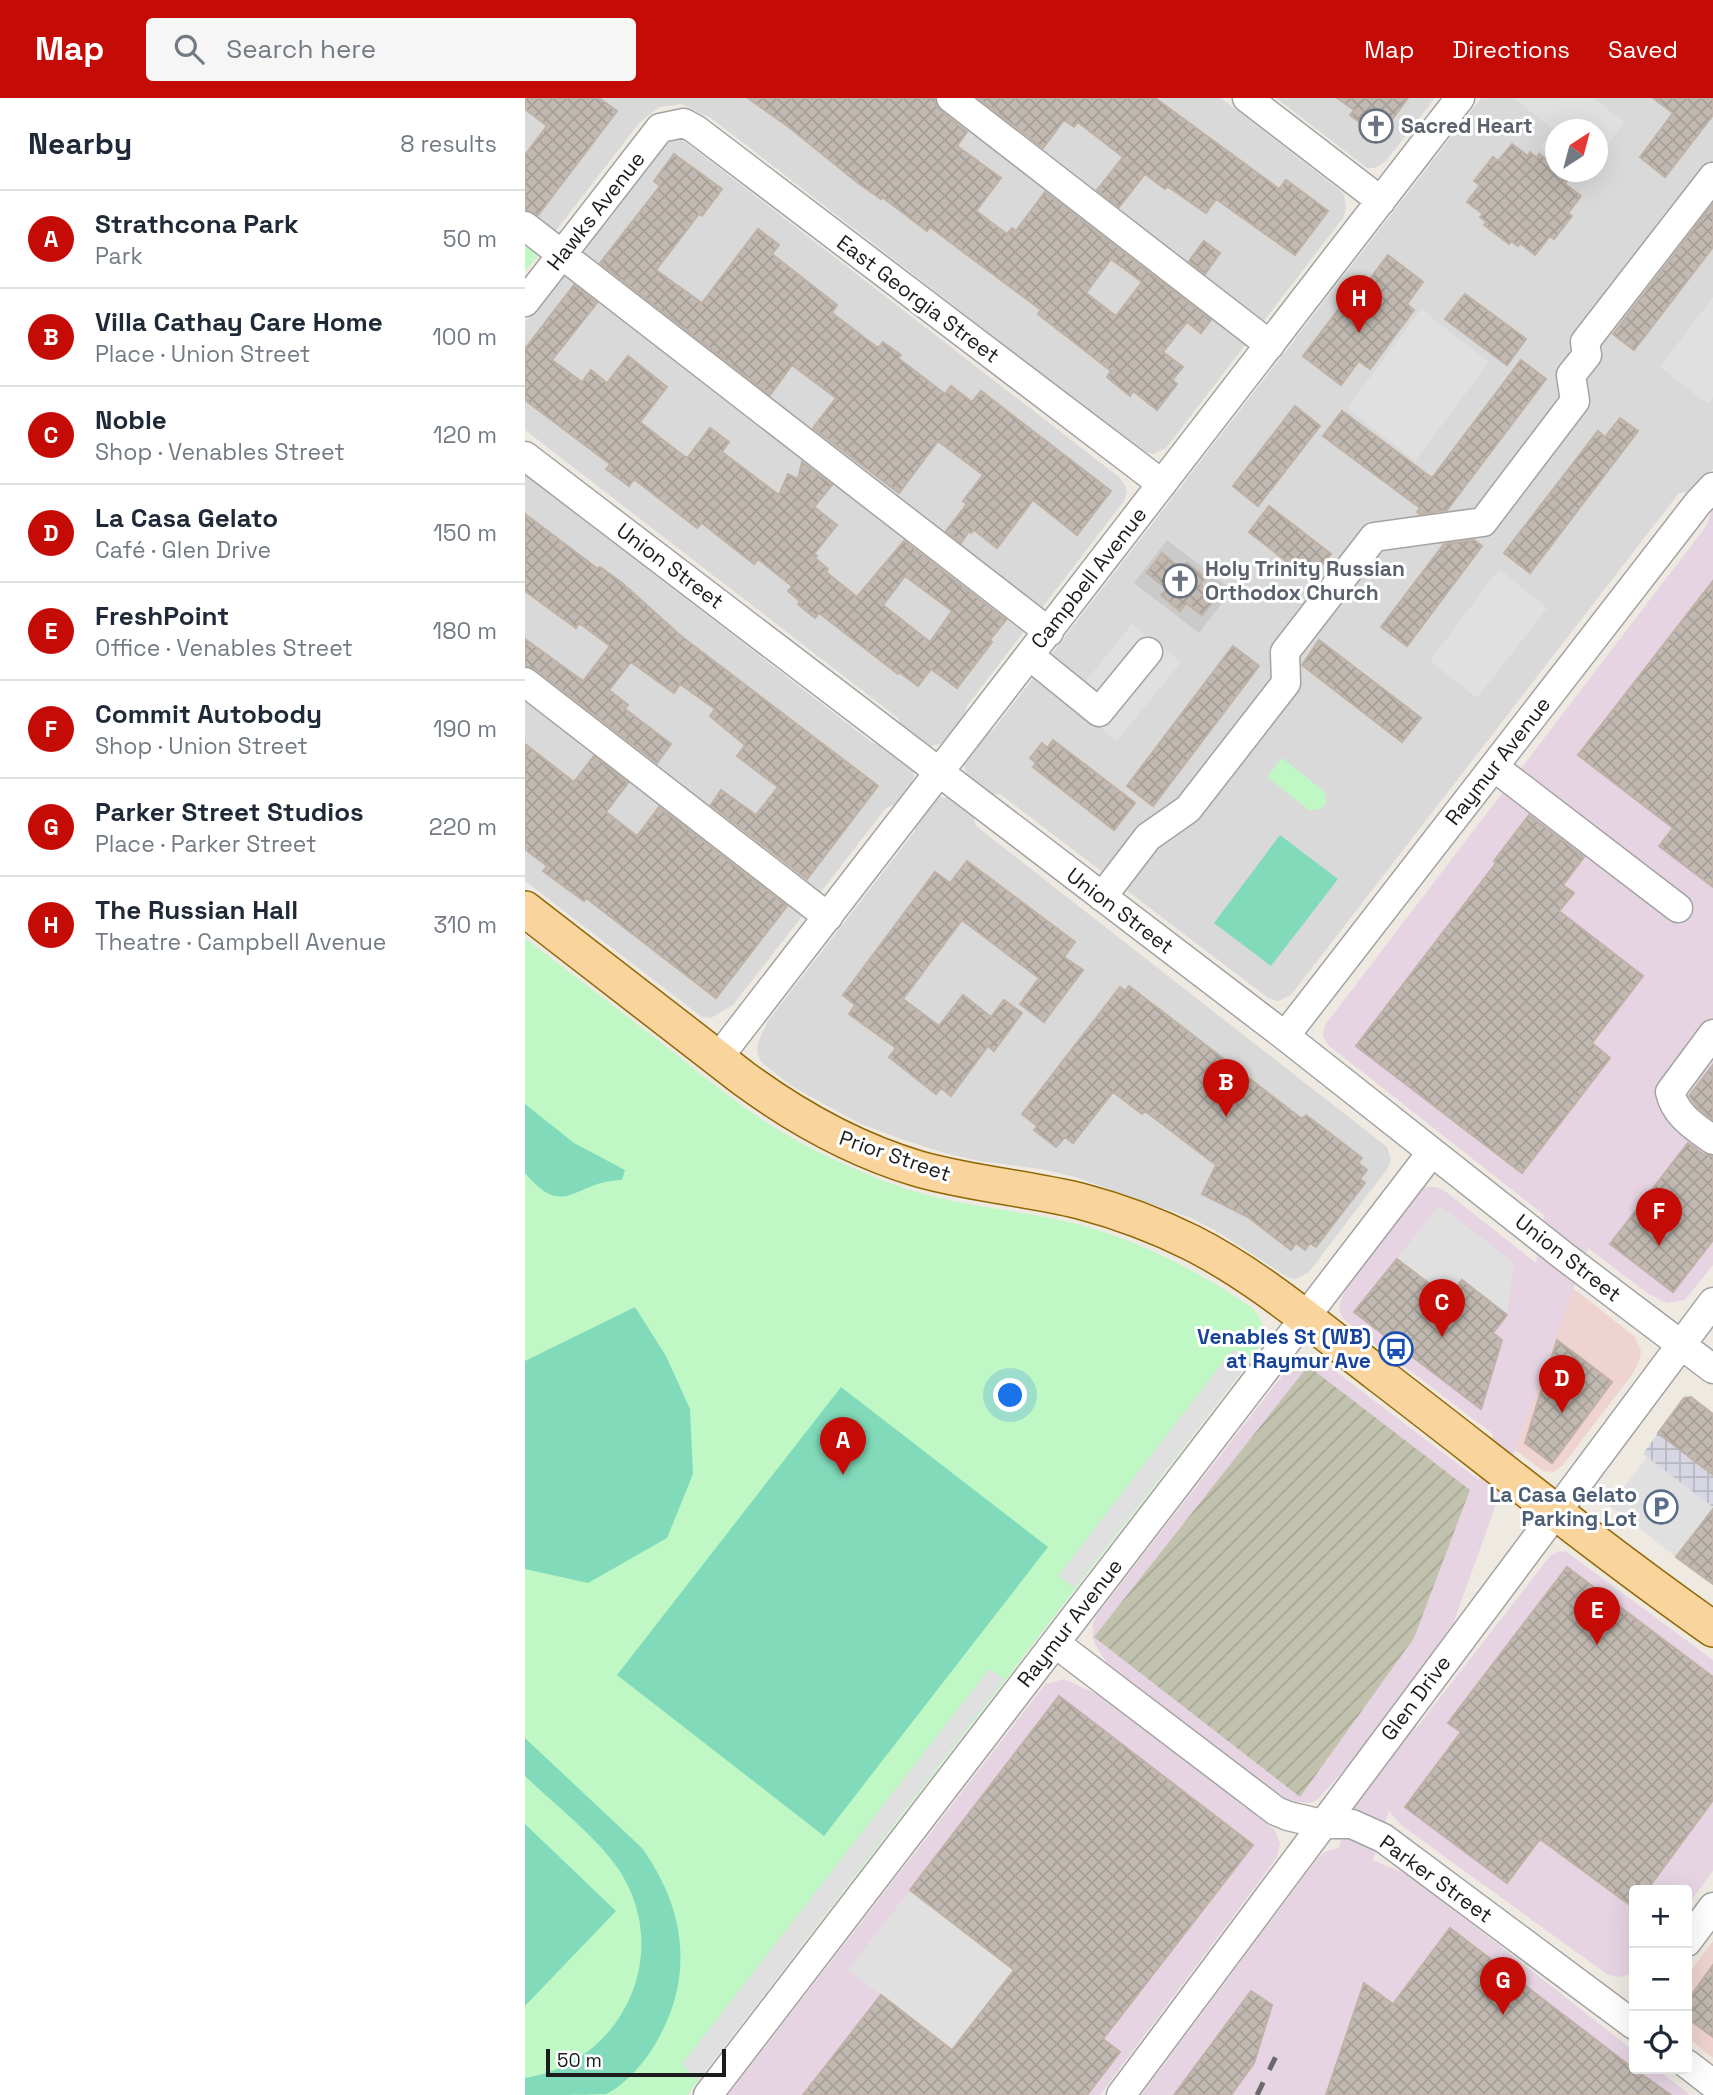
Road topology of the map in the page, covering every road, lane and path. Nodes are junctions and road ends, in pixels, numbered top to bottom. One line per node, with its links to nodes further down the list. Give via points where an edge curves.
1 (951, 98): 10 (street)
2 (1247, 98): 6 (street)
3 (1460, 98): 6 (street, Campbell Avenue)
4 (671, 124): 8 (street, Hawks Avenue, via 660,128); 12 (street, East Georgia Street, via 684,123 695,129)
5 (1713, 177): 20 (street, via 1585,342 1587,355 1571,375 1575,401 1483,522 1374,537 1285,652 1286,683 1270,705 1188,810 1148,837)
6 (1381, 201): 10 (street, Campbell Avenue)
7 (525, 226): 8 (street)
8 (562, 255): 9 (street, Hawks Avenue); 14 (street)
9 (525, 302)
10 (1270, 345): 12 (street, Campbell Avenue)
11 (525, 456): 19 (street, Union Street)
12 (1162, 484): 14 (street, Campbell Avenue)
13 (1713, 487): 18 (street, Raymur Avenue)
14 (1049, 632): 16 (street, Campbell Avenue)
15 (1148, 652): 16 (street, via 1099,712)
16 (1030, 656): 19 (street, Campbell Avenue)
17 (525, 682): 23 (street)
18 (1494, 766): 21 (street); 25 (street, Raymur Avenue)
19 (938, 772): 20 (street, Union Street); 23 (street, Campbell Avenue)
20 (1102, 897): 25 (street, Union Street)
21 (1678, 908)
22 (525, 909): 26 (main road, Prior Street)
23 (828, 916): 26 (street, Campbell Avenue)
24 (1713, 1034): 27 (street, via 1669,1092 1683,1117)
25 (1285, 1036): 28 (street, Union Street)
26 (718, 1058): 30 (main road, Prior Street, via 776,1102 876,1154 959,1179 1081,1202 1192,1243)
27 (1713, 1140)
28 (1432, 1152): 30 (street, Raymur Avenue); 31 (street, Union Street)
29 (1713, 1302): 31 (street, Glen Drive)
30 (1305, 1319): 33 (main road, Prior Street); 35 (street, Raymur Avenue)
31 (1681, 1345): 32 (street, Union Street); 33 (street, Glen Drive)
32 (1713, 1369)
33 (1557, 1511): 34 (main road, Prior Street); 36 (street, Glen Drive)
34 (1713, 1629)
35 (1055, 1643): 36 (street, Parker Street, via 1276,1811); 42 (street, Raymur Avenue)
36 (1322, 1824): 39 (street, Parker Street, via 1352,1824 1383,1838); 43 (street, Glen Drive)
37 (1713, 1908): 38 (street)
38 (1692, 1935)
39 (1629, 2016)
40 (1692, 2068): 41 (street)
41 (1713, 2084)
42 (708, 2095)
43 (1121, 2095)

